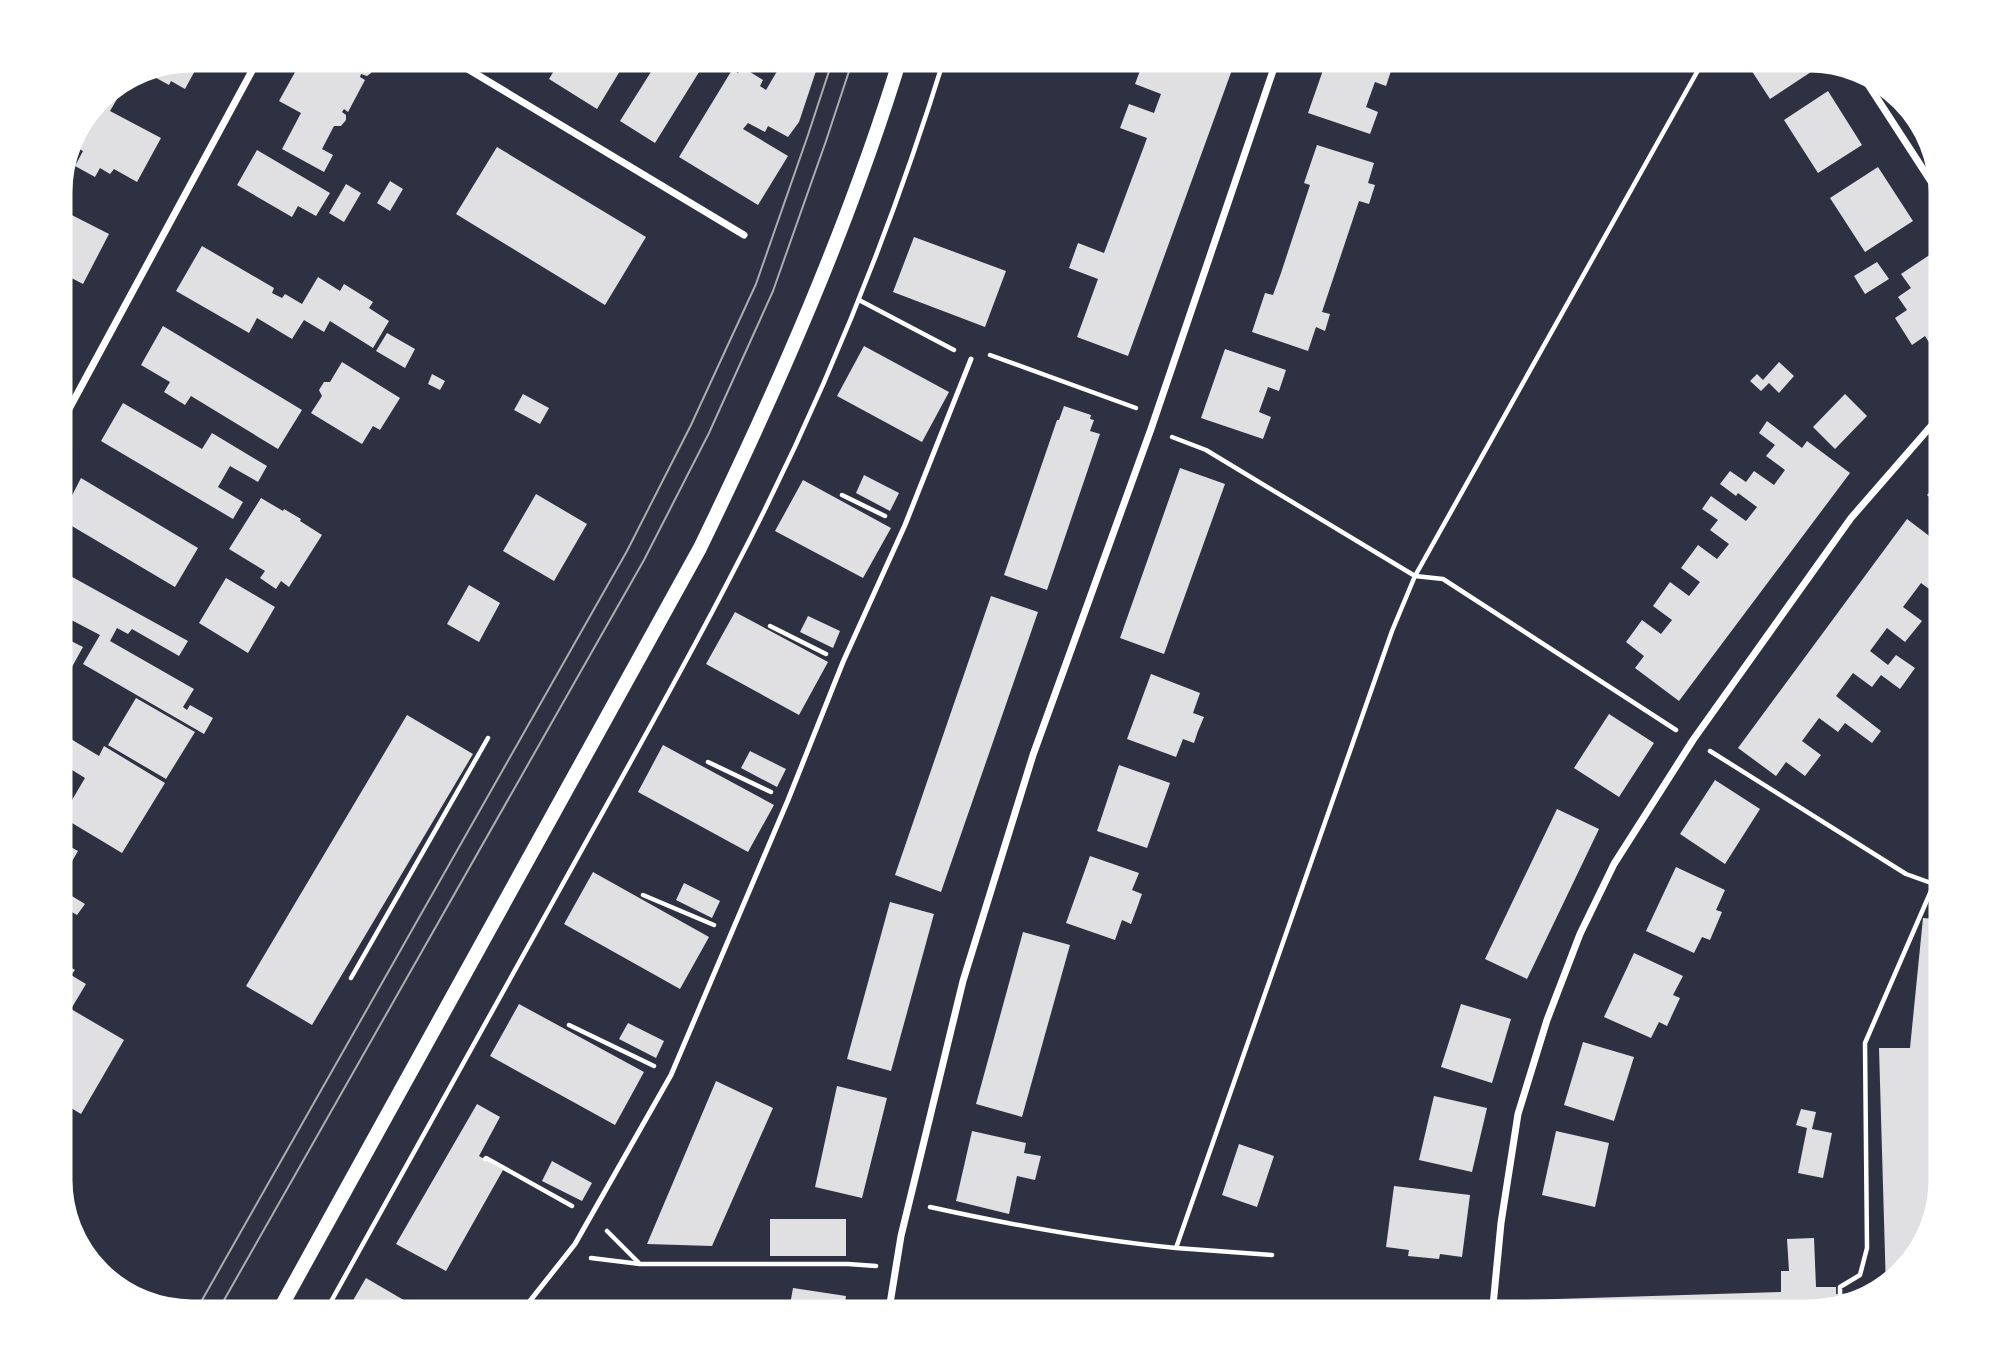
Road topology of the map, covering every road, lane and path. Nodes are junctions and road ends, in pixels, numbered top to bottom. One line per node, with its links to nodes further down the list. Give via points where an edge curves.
1 (254, 68): 12 (street)
2 (466, 68): 9 (street)
3 (897, 68): 41 (main road, via 817,292 700,548)
4 (941, 68): 10 (path)
5 (1274, 68): 13 (street)
6 (1699, 68): 18 (path)
7 (1867, 83): 8 (street)
8 (1932, 184)
9 (744, 235)
10 (859, 300): 11 (path); 42 (path, via 734,571)
11 (971, 359): 13 (path, via 976,349); 17 (lane)
12 (69, 409)
13 (1156, 415): 15 (street)
14 (1933, 424): 22 (street, via 1851,518)
15 (1152, 429): 18 (path, via 1206,450); 33 (street, via 1028,768 963,981)
16 (842, 495): 17 (path)
17 (905, 525): 20 (lane)
18 (1415, 576): 22 (path, via 1443,579); 35 (path)
19 (771, 626): 20 (path)
20 (843, 662): 24 (lane)
21 (488, 738): 29 (path)
22 (1693, 740): 25 (path, via 1906,874); 45 (street, via 1614,864 1580,934 1547,1020 1518,1114)
23 (708, 762): 24 (path)
24 (788, 800): 28 (lane)
25 (1933, 884)
26 (1933, 886): 40 (path, via 1864,1043 1867,1248 1860,1275 1840,1287)
27 (643, 895): 28 (path)
28 (731, 932): 31 (lane)
29 (351, 978)
30 (569, 1025): 31 (path)
31 (671, 1074): 34 (lane)
32 (485, 1159): 34 (path)
33 (909, 1203): 35 (path, via 1006,1223); 39 (street)
34 (591, 1216): 36 (lane); 38 (path)
35 (1176, 1248): 37 (path)
36 (566, 1255): 38 (path); 43 (lane)
37 (1272, 1255)
38 (640, 1264): 39 (path)
39 (895, 1267): 44 (street)
40 (1840, 1294)
41 (283, 1304)
42 (330, 1304)
43 (527, 1304)
44 (890, 1304)
45 (1493, 1304)

